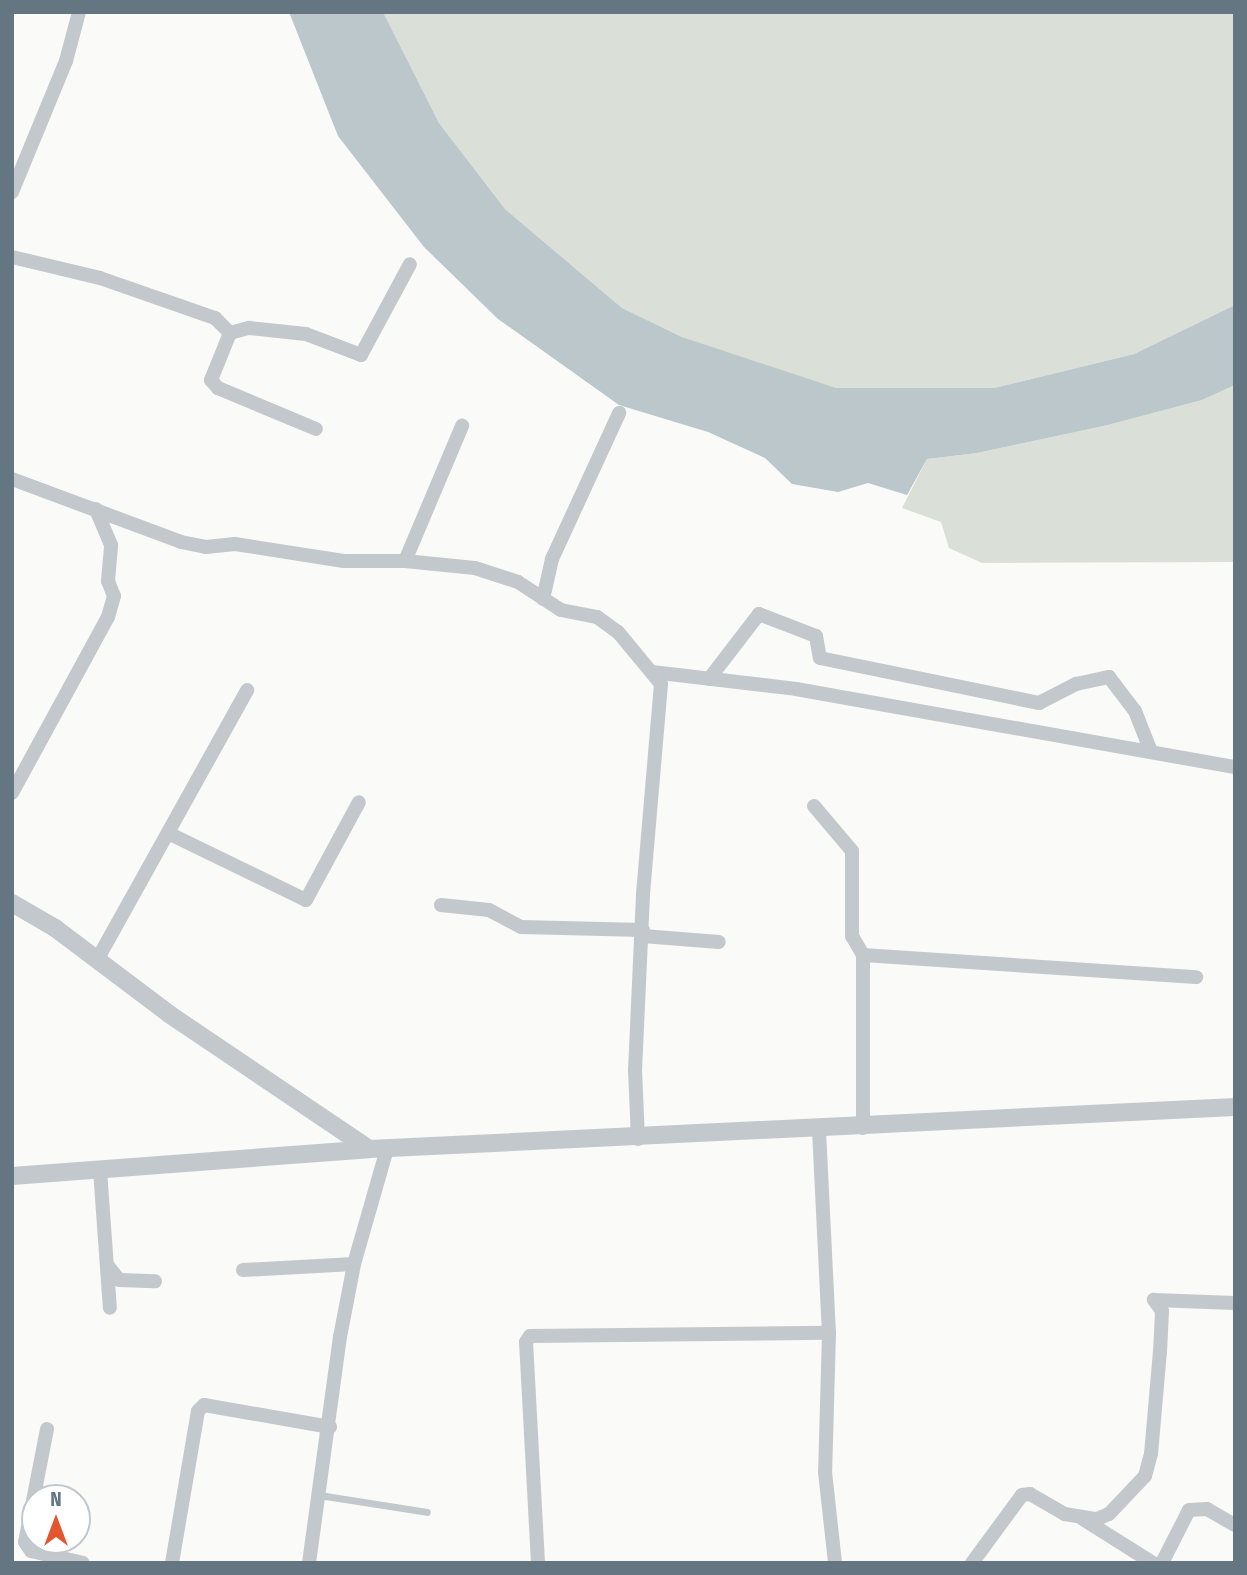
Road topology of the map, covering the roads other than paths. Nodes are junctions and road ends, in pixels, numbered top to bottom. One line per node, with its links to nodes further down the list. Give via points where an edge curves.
1 (79, 12): 2 (street, via 66,61)
2 (12, 192)
3 (12, 257): 5 (street, via 100,278 215,318)
4 (410, 264): 5 (street, via 361,355 306,334 249,328)
5 (230, 333): 8 (street, via 211,380 218,388)
6 (619, 413): 12 (street, via 552,559)
7 (462, 426): 11 (street)
8 (316, 429)
9 (12, 479): 10 (street)
10 (96, 509): 11 (street, via 206,547 235,544 344,561); 18 (street, via 111,545 108,581 114,596 108,617)
11 (405, 561): 12 (street, via 475,568 518,582)
12 (543, 599): 13 (street, via 561,610 597,617 618,632 632,654)
13 (652, 671): 14 (street); 24 (street, via 662,684 662,715 648,815)
14 (709, 679): 16 (street); 16 (street, via 760,614 816,636 820,658 1040,703 1076,684 1109,677 1135,711)
15 (247, 690): 21 (street)
16 (1150, 749): 17 (street)
17 (1235, 766)
18 (12, 793)
19 (359, 802): 21 (street, via 306,900)
20 (814, 806): 26 (street, via 852,851 852,936)
21 (170, 834): 27 (street)
22 (12, 903): 27 (street)
23 (441, 905): 24 (street, via 489,910 521,927)
24 (643, 933): 25 (street); 32 (street, via 635,1070)
25 (719, 942)
26 (863, 955): 28 (street); 30 (street)
27 (97, 960): 33 (street)
28 (1196, 976)
29 (1235, 1107): 30 (street)
30 (863, 1128): 31 (street)
31 (819, 1130): 32 (street); 42 (street)
32 (638, 1139): 33 (street)
33 (378, 1149): 34 (street); 37 (street)
34 (100, 1170): 35 (street); 36 (street)
35 (12, 1176)
36 (107, 1265): 39 (street, via 119,1280); 41 (street)
37 (354, 1265): 38 (street); 43 (street)
38 (243, 1270)
39 (155, 1282)
40 (1235, 1303): 47 (street, via 1154,1300 1162,1311 1160,1352 1151,1454 1144,1476 1109,1514)
41 (110, 1308)
42 (829, 1333): 52 (street, via 530,1336 526,1342); 53 (street, via 825,1472)
43 (330, 1427): 45 (street); 50 (street, via 204,1405 198,1411)
44 (47, 1429): 49 (street, via 24,1542 31,1551)
45 (319, 1495): 46 (lane); 51 (street)
46 (427, 1512)
47 (1081, 1519): 54 (street, via 1030,1494 1022,1495); 55 (street)
48 (1235, 1525): 56 (street, via 1207,1510 1189,1510)
49 (83, 1563)
50 (172, 1563)
51 (309, 1563)
52 (538, 1563)
53 (835, 1563)
54 (972, 1563)
55 (1153, 1563)
56 (1162, 1563)

